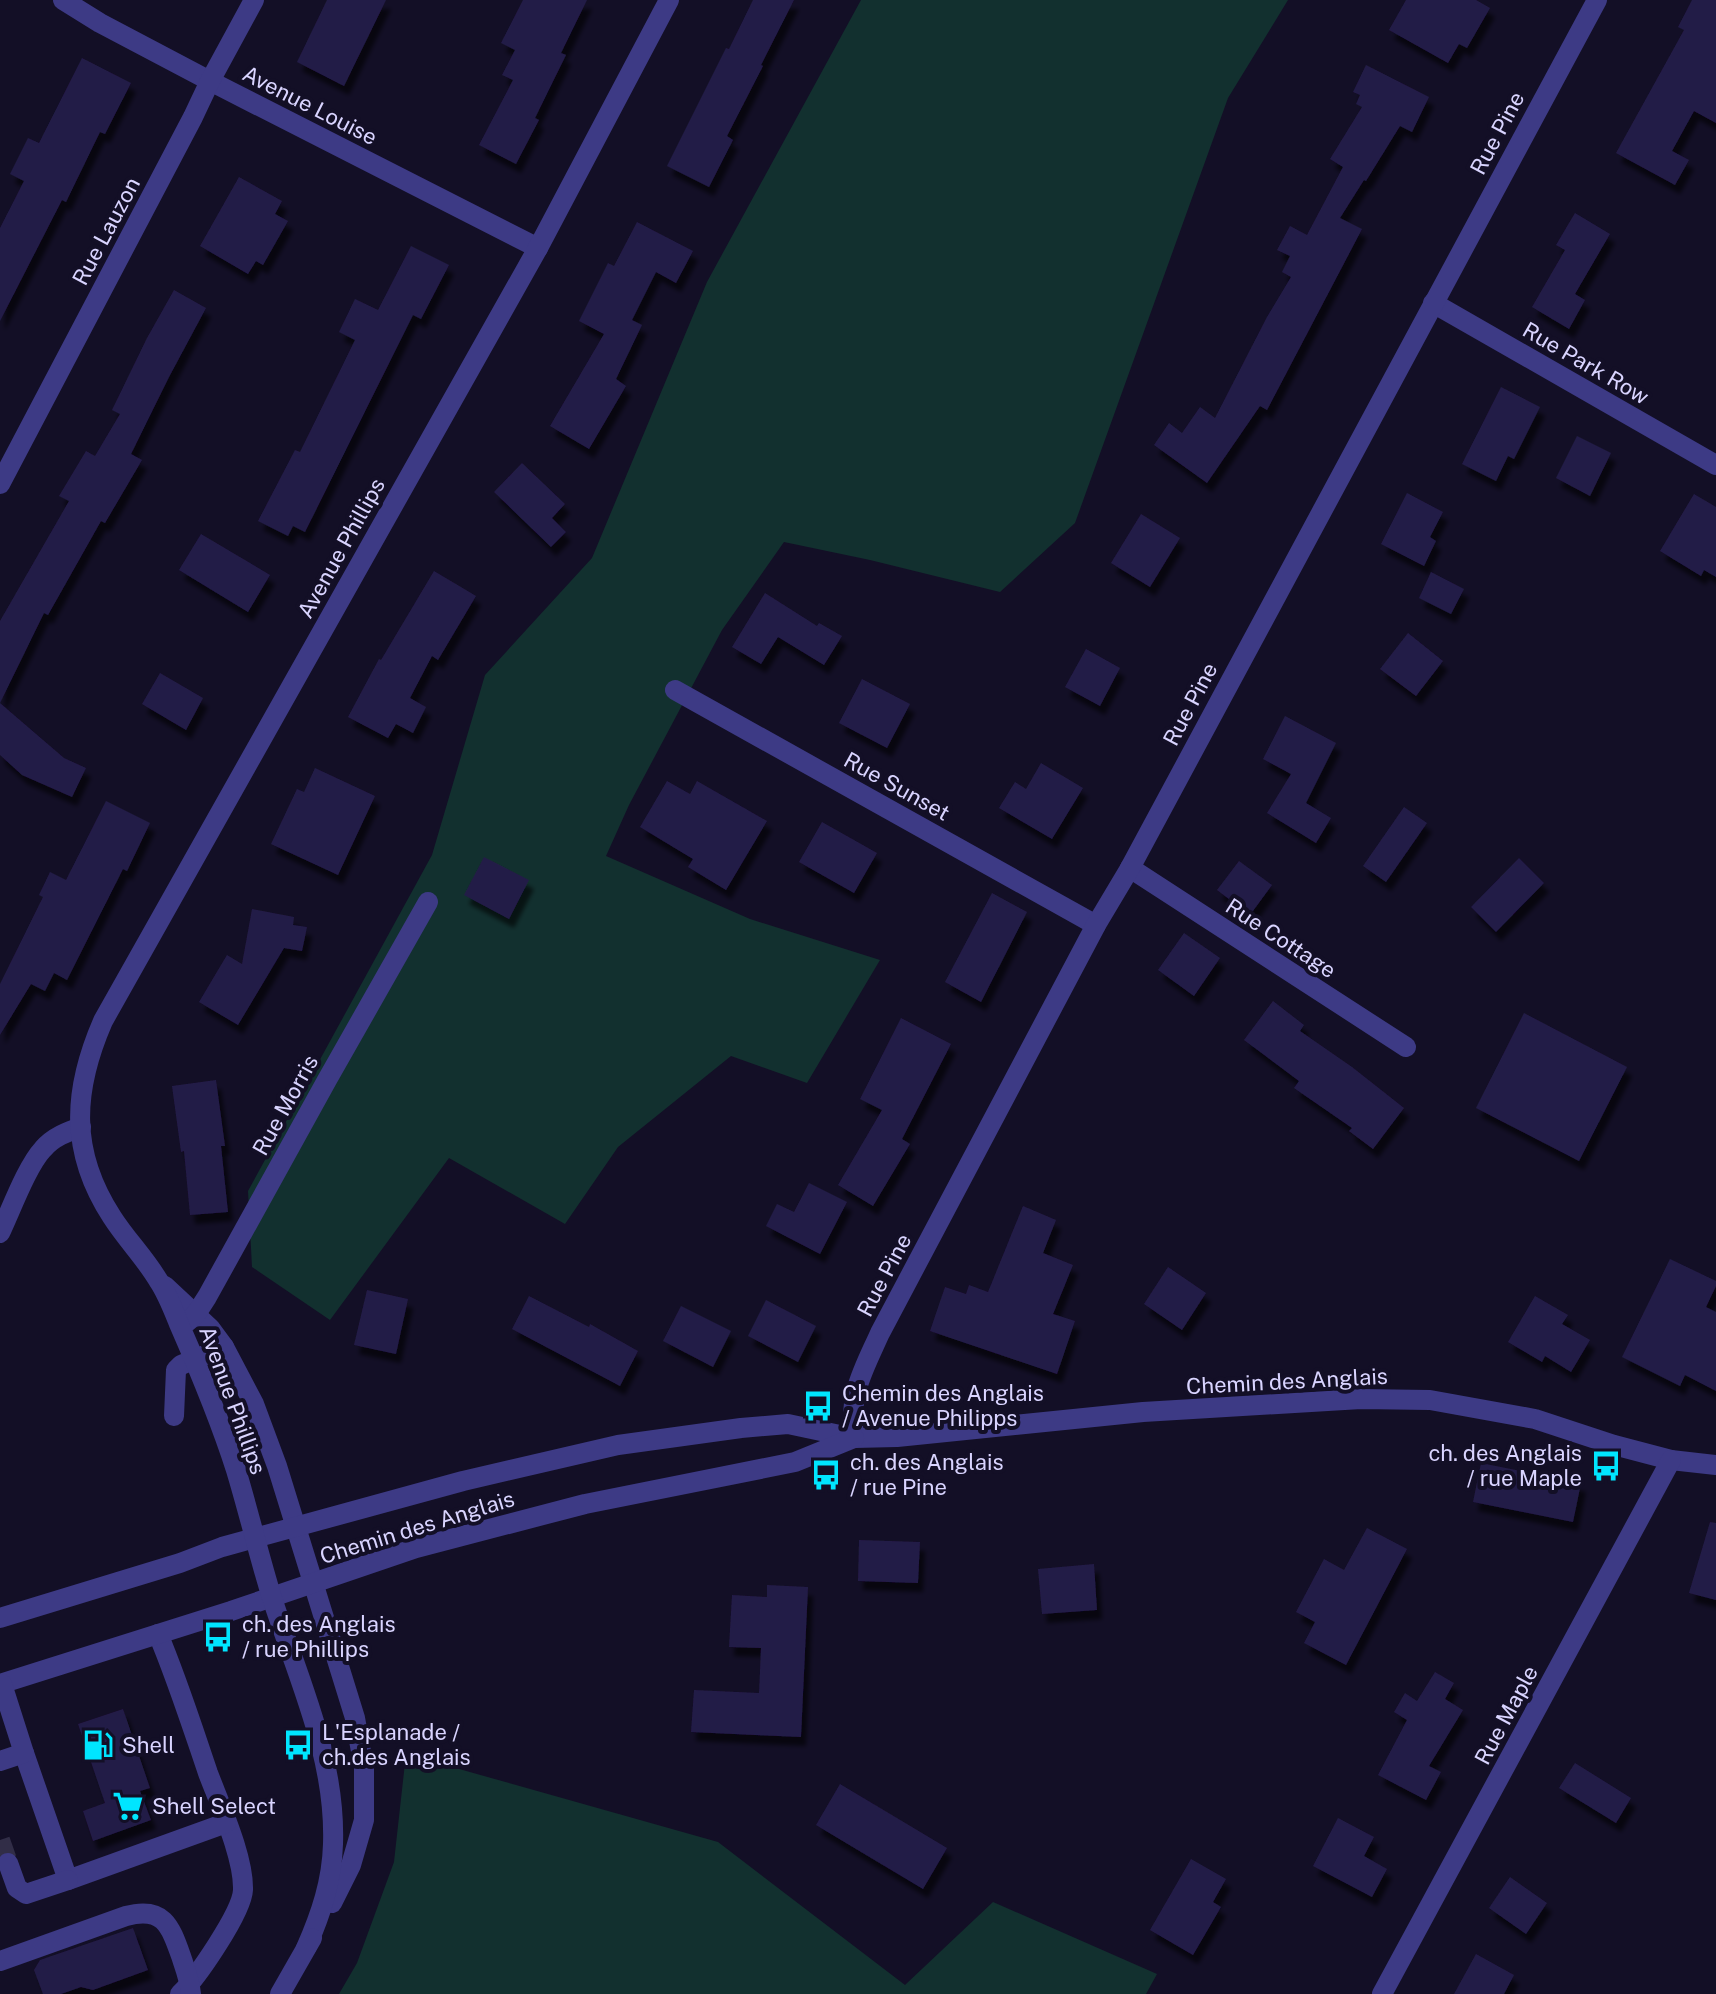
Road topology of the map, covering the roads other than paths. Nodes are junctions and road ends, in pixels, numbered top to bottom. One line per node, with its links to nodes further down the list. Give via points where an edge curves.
1 (63, 0): 5 (street, Avenue Louise)
2 (254, 0): 5 (street, Rue Lauzon)
3 (669, 0): 6 (street, Avenue Phillips)
4 (1597, 0): 7 (street, Rue Pine)
5 (210, 81): 6 (street, Avenue Louise); 9 (street, Rue Lauzon)
6 (538, 248): 15 (street, Avenue Phillips, via 103,1021 85,1071)
7 (1433, 303): 8 (street, Rue Park Row); 11 (street, Rue Pine)
8 (1716, 465)
9 (0, 484)
10 (675, 690): 13 (street, Rue Sunset)
11 (1130, 868): 13 (street, Rue Pine); 14 (street, Rue Cottage)
12 (428, 902): 17 (street, Rue Morris)
13 (1096, 925): 21 (street, Rue Pine, via 880,1333 855,1392)
14 (1406, 1047)
15 (81, 1127): 16 (street, via 44,1148); 17 (street, Avenue Phillips, via 87,1163 102,1200)
16 (0, 1233)
17 (188, 1320): 18 (street, Avenue Phillips); 19 (street, Avenue Phillips)
18 (224, 1347): 19 (street); 24 (street, Avenue Phillips, via 259,1417)
19 (194, 1359): 20 (street, via 176,1370); 25 (street, Avenue Phillips)
20 (174, 1416)
21 (854, 1438): 22 (street, Chemin des Anglais, via 1143,1412 1430,1400 1535,1419); 24 (street, Chemin des Anglais, via 788,1424 667,1436 515,1468); 26 (street, Chemin des Anglais, via 795,1462 585,1504 449,1539)
22 (1671, 1460): 23 (street, Chemin des Anglais); 40 (street, Rue Maple)
23 (1716, 1465)
24 (297, 1528): 25 (street, Chemin des Anglais); 26 (street, Avenue Phillips)
25 (256, 1538): 27 (street, Avenue Phillips); 28 (street, Chemin des Anglais)
26 (314, 1583): 27 (street, Chemin des Anglais); 36 (street, Avenue Phillips, via 355,1718 365,1803 351,1865)
27 (272, 1597): 29 (street, Chemin des Anglais); 36 (street, Avenue Phillips, via 317,1733 331,1809 330,1877)
28 (0, 1618)
29 (158, 1634): 30 (street, Chemin des Anglais); 33 (street)
30 (1, 1684): 31 (street)
31 (24, 1753): 32 (street); 35 (street)
32 (0, 1761)
33 (226, 1823): 35 (street); 38 (street, via 241,1873 241,1899)
34 (8, 1863): 35 (street, via 17,1888 26,1894)
35 (68, 1880)
36 (306, 1948): 39 (street)
37 (0, 1961): 38 (street, via 143,1913 159,1917 170,1928)
38 (187, 1991)
39 (280, 1994)
40 (1382, 1994)

